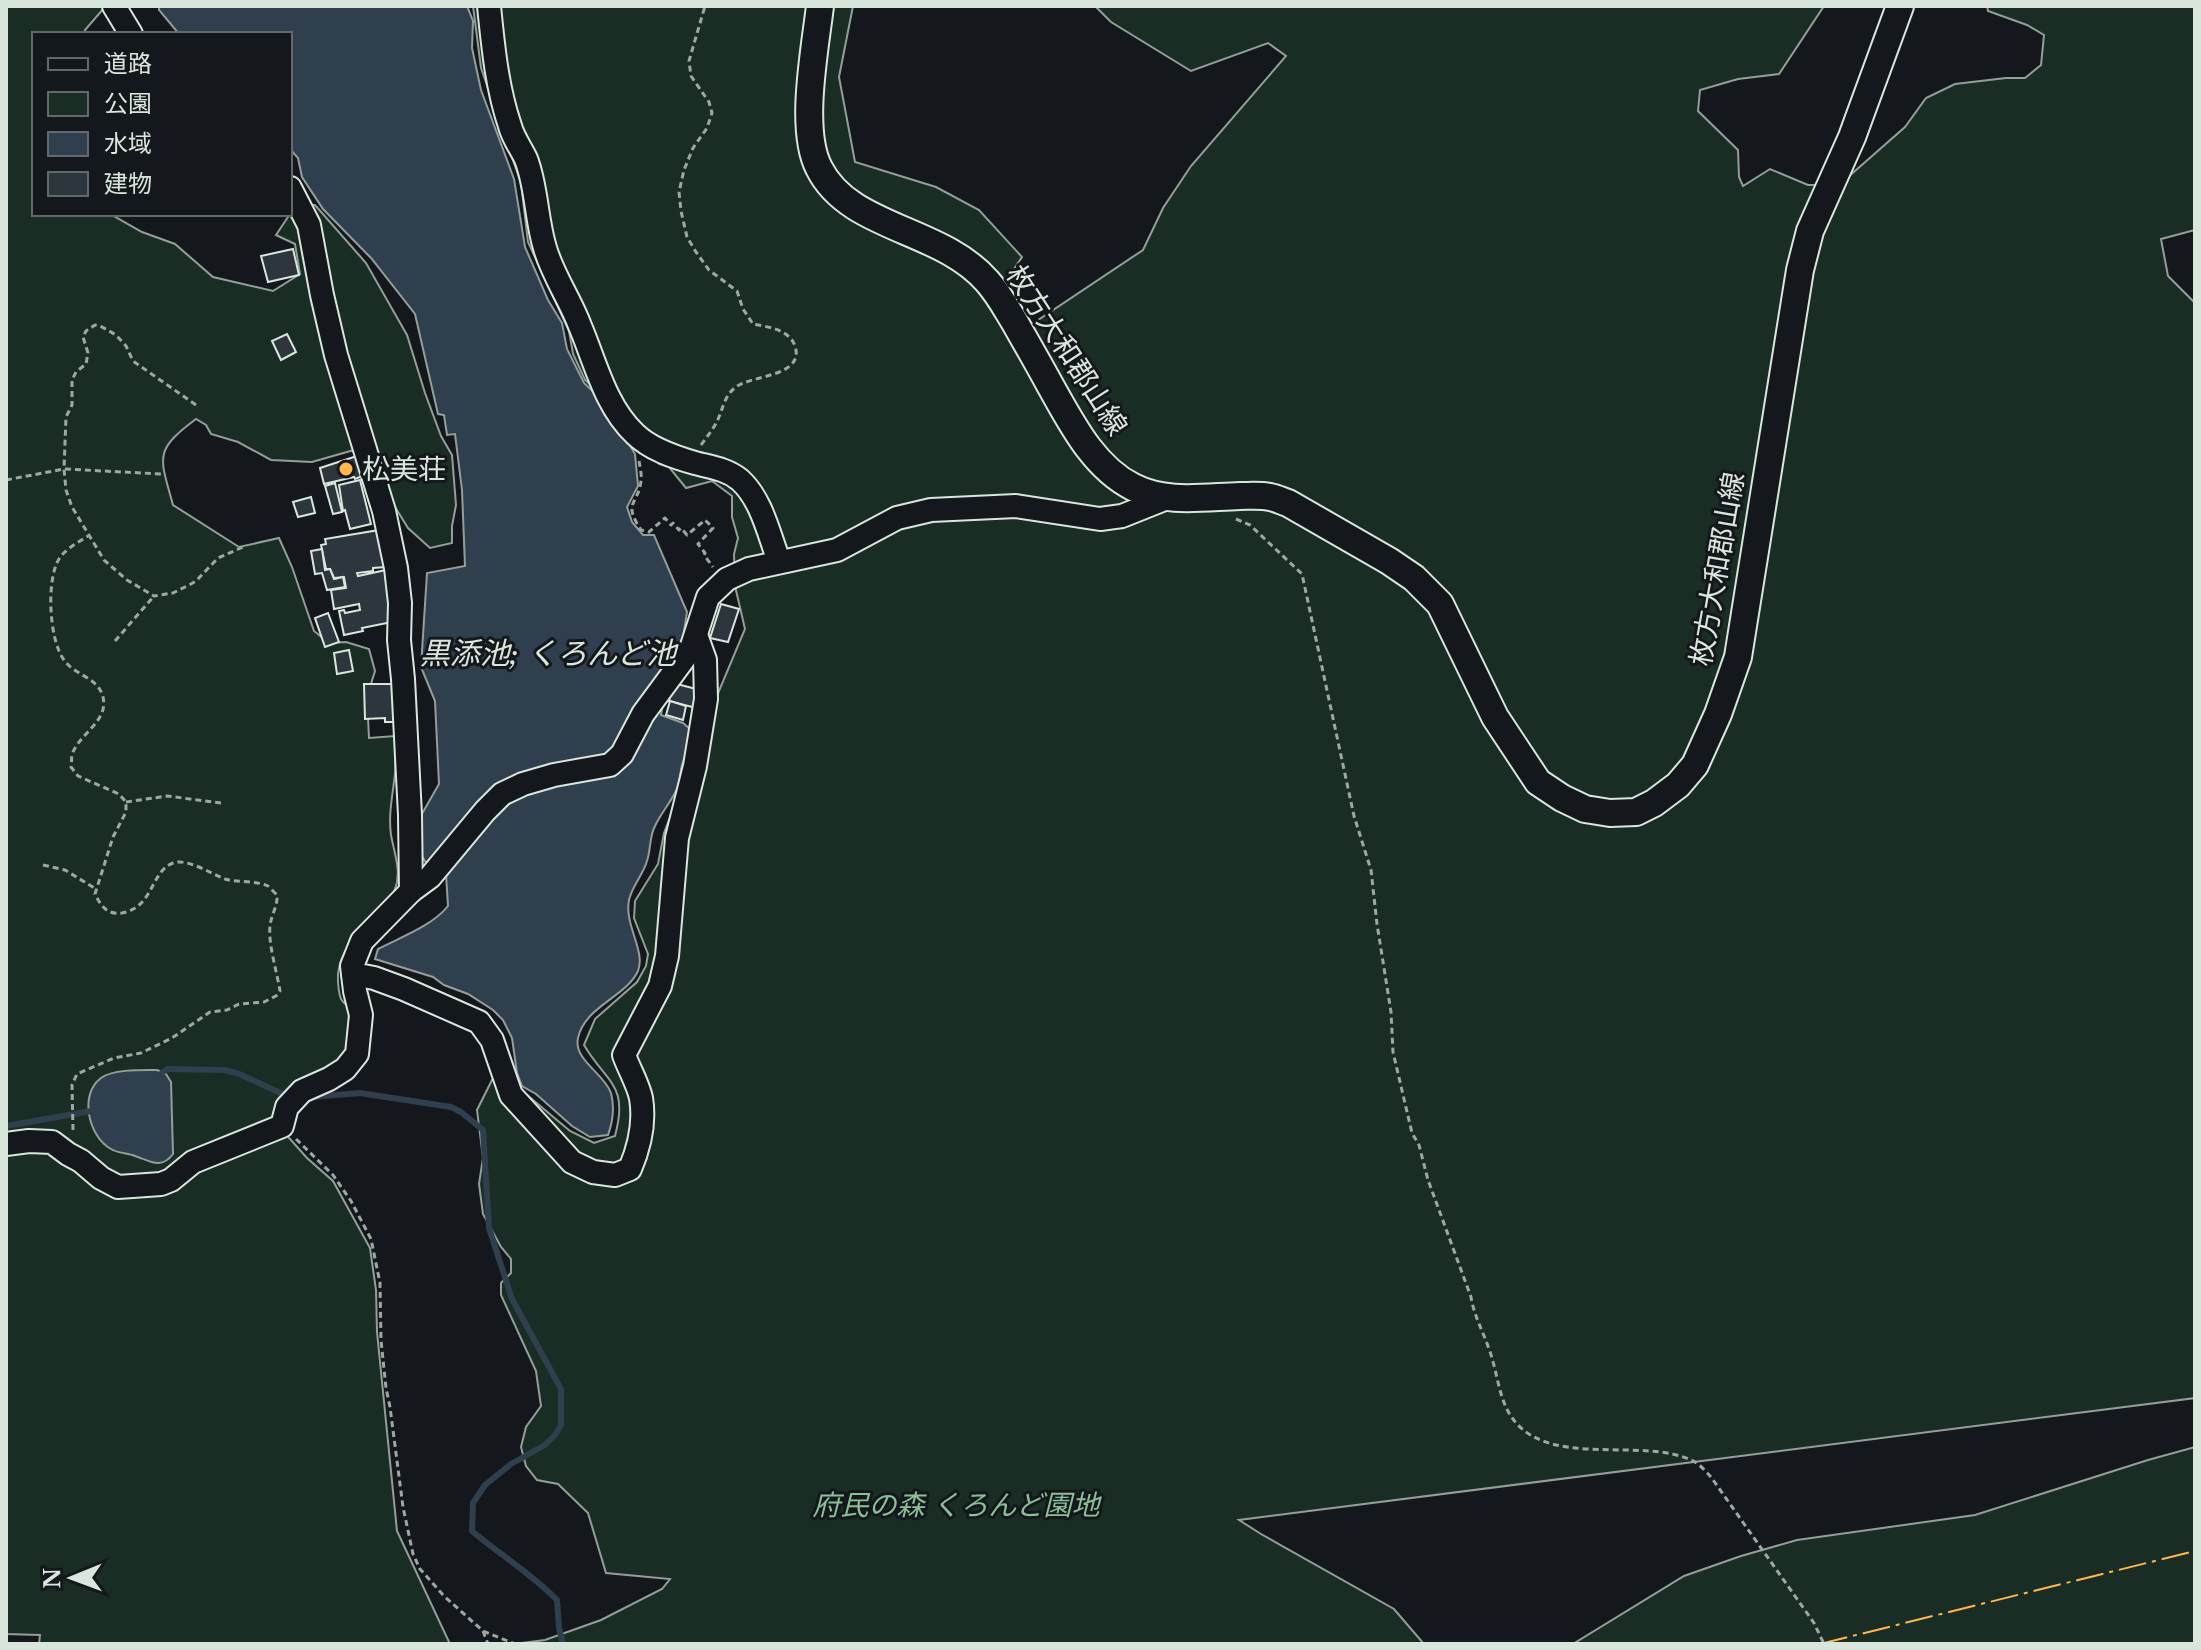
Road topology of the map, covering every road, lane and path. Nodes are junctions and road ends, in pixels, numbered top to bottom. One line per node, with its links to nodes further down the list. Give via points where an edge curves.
1 (114, 6): 6 (street)
2 (489, 6): 9 (street, via 501,92 526,160 545,249 597,372)
3 (705, 6): 10 (path, via 689,61 691,76 712,113 693,148 679,192 687,237 709,270 737,291 753,324 790,337 796,356 791,365 729,393 717,423)
4 (820, 6): 14 (main road, 枚方大和郡山線, via 810,135 818,168 852,206 946,248 976,269 997,294 1085,444 1117,478)
5 (1900, 6): 14 (main road, 枚方大和郡山線, via 1852,137 1810,231 1800,270 1738,657 1695,765 1654,803 1636,812 1585,809 1538,782 1495,717 1440,604 1389,561 1270,497)
6 (130, 32)
7 (292, 192): 27 (street, via 309,225 336,355 396,568)
8 (196, 405): 11 (path, via 133,361 116,335 95,325 83,337 86,364 72,380)
9 (634, 434): 10 (street); 19 (path, via 641,482 632,503 633,518 645,532 665,518 687,535 705,520 713,528 698,544)
10 (690, 461): 18 (street, via 739,479 754,498)
11 (64, 469): 12 (path); 13 (path); 16 (path, via 72,507)
12 (162, 474)
13 (6, 480)
14 (1167, 498): 18 (street, via 1100,519 1016,506 931,510 897,518 837,550)
15 (1236, 519): 35 (path, via 1250,525 1302,574 1354,816 1371,870 1393,1052 1412,1133 1510,1415 1529,1434 1551,1444 1670,1453 1695,1461)
16 (88, 536): 20 (path, via 104,560); 23 (path, via 58,561 52,590 55,643 64,660 98,687 103,698 103,712 72,753 71,767)
17 (243, 547): 20 (path, via 218,558 189,585)
18 (779, 561): 19 (street)
19 (727, 579): 21 (street, via 708,597)
20 (154, 596): 22 (path)
21 (696, 635): 27 (street, via 610,765 554,775 502,794 430,877); 28 (street, via 705,660 706,699 677,838 667,956 660,986 624,1055 641,1097 637,1153 630,1169 615,1175 572,1162 511,1095 492,1040 479,1022 404,989)
22 (115, 641)
23 (126, 802): 24 (path, via 167,796); 26 (path)
24 (221, 803)
25 (43, 865): 26 (path, via 65,870)
26 (96, 889): 31 (path, via 103,908 115,914 133,911 163,871 179,862 228,880 268,887 277,895 269,929 280,991 264,1002 210,1012 141,1053 77,1074 72,1085)
27 (411, 891): 28 (street, via 362,941)
28 (353, 974): 29 (street, via 361,1015 357,1054 345,1069 302,1091 287,1107)
29 (282, 1126): 31 (street, via 193,1162 161,1184 118,1187); 32 (path, via 333,1175 371,1239 409,1543 420,1569)
30 (6, 1144): 31 (street, via 52,1142)
31 (74, 1158)
32 (483, 1631): 33 (path); 34 (path)
33 (488, 1644)
34 (515, 1644)
35 (1824, 1644)

